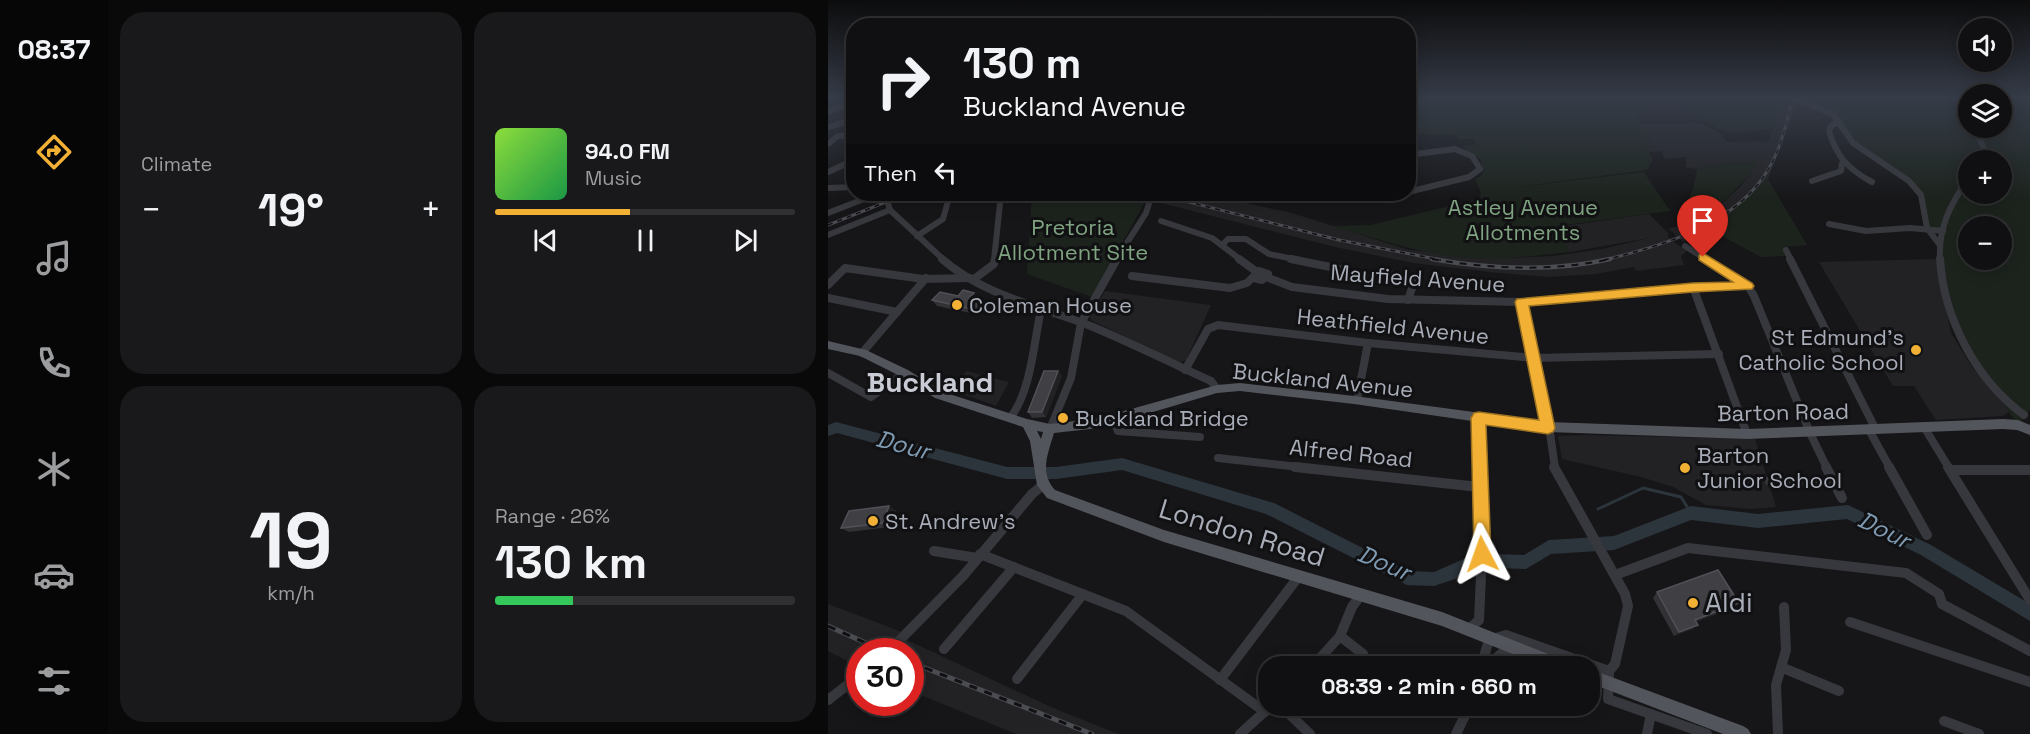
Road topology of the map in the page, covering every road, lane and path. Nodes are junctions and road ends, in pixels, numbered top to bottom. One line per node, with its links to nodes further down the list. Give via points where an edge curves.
1 (1830, 132): 6 (street)
2 (1846, 132): 26 (street, via 1853,143 1917,188)
3 (846, 136): 4 (street)
4 (828, 144)
5 (1416, 154): 15 (street, via 1455,149 1472,156 1480,169 1469,177)
6 (1842, 163): 8 (street); 10 (street)
7 (846, 164): 9 (street)
8 (1840, 171): 10 (street); 11 (street)
9 (828, 172)
10 (1856, 174): 12 (street)
11 (1812, 181)
12 (1872, 182)
13 (828, 188): 14 (street)
14 (846, 188)
15 (1416, 190)
16 (1958, 193): 27 (street)
17 (877, 201): 23 (street)
18 (882, 201): 28 (street)
19 (887, 201): 29 (street)
20 (948, 201): 29 (street, via 943,219)
21 (1000, 201): 40 (street, via 994,264)
22 (1151, 201): 49 (street)
23 (828, 213)
24 (1161, 220): 31 (street)
25 (1829, 224): 26 (street, via 1866,231)
26 (1927, 228): 27 (street); 30 (street)
27 (1943, 231): 30 (street)
28 (828, 235)
29 (917, 236): 40 (street, via 947,263)
30 (1939, 244): 60 (street, via 1945,287 1958,334 1977,367)
31 (1222, 245): 35 (street, via 1228,239 1246,239 1269,254); 37 (street)
32 (1685, 246): 42 (street)
33 (1786, 250): 68 (street)
34 (845, 268): 39 (street); 41 (street)
35 (1345, 270)
36 (1387, 274): 45 (street, via 1413,278)
37 (1256, 275): 38 (street, Mayfield Avenue, via 1247,283 1230,288 1143,274); 45 (street, Mayfield Avenue, via 1259,280 1266,277 1292,287)
38 (1132, 276)
39 (926, 278): 40 (street); 48 (street)
40 (972, 278): 47 (street)
41 (828, 285)
42 (1748, 286): 43 (street, Mayfield Avenue); 70 (street)
43 (1693, 287): 46 (street, Mayfield Avenue); 53 (street)
44 (828, 298): 48 (street)
45 (1408, 300): 46 (street, Mayfield Avenue)
46 (1521, 302): 54 (street)
47 (1041, 309): 49 (street); 61 (street, via 1024,393)
48 (897, 312): 52 (street)
49 (1081, 323): 55 (street); 67 (street, via 1072,373)
50 (1368, 343): 54 (street, Heathfield Avenue); 55 (street, Heathfield Avenue, via 1218,325 1208,329); 59 (street)
51 (828, 345): 52 (main road, Buckland Avenue)
52 (862, 353): 56 (main road, Buckland Avenue)
53 (1719, 354): 54 (street, Heathfield Avenue); 71 (street)
54 (1534, 358): 66 (street)
55 (1185, 370): 58 (street, via 1211,381)
56 (904, 373): 57 (street, via 871,397); 61 (main road, Buckland Avenue, via 939,395)
57 (828, 374)
58 (1217, 389): 59 (main road, Buckland Avenue, via 1240,387); 63 (main road, Buckland Avenue)
59 (1357, 400): 62 (main road, Buckland Avenue)
60 (2024, 417): 65 (main road, Barton Road); 69 (main road)
61 (1010, 418): 64 (main road, Buckland Avenue)
62 (1479, 418): 66 (main road, Buckland Avenue); 80 (street)
63 (1113, 420): 67 (main road, Buckland Avenue); 72 (street, via 1114,428 1124,432)
64 (1027, 424): 67 (main road, Buckland Avenue); 74 (main road)
65 (1924, 427): 68 (main road, Barton Road); 75 (street)
66 (1548, 428): 71 (main road, Barton Road); 86 (street, via 1554,466)
67 (1050, 429): 74 (main road)
68 (1872, 430): 70 (main road, Barton Road); 82 (street)
69 (2030, 430)
70 (1810, 433): 71 (main road, Barton Road); 79 (street)
71 (1747, 434)
72 (1200, 437)
73 (1218, 458): 80 (street, Alfred Road)
74 (1041, 460): 78 (main road)
75 (1952, 470): 76 (street); 90 (street)
76 (2030, 470)
77 (1770, 481): 79 (street)
78 (1042, 482): 84 (street); 87 (main road, London Road, via 1051,494 1076,505 1154,533)
79 (1834, 482): 81 (street)
80 (1479, 487): 93 (street, via 1479,620)
81 (1842, 498)
82 (1927, 535)
83 (951, 543): 84 (street, via 939,552)
84 (978, 556): 85 (street); 95 (street)
85 (1014, 567): 88 (street); 97 (street)
86 (1614, 575): 99 (street, via 1688,548 1906,573 1939,594 1942,604); 107 (street, via 1628,606)
87 (1299, 576): 89 (main road, London Road); 109 (street)
88 (1083, 594): 108 (street); 109 (street, via 1126,611)
89 (1360, 596): 93 (main road, London Road); 94 (street)
90 (2030, 599)
91 (1784, 607): 105 (street, via 1786,650)
92 (1850, 622): 110 (street)
93 (1468, 630): 96 (main road, London Road)
94 (1340, 636): 100 (street); 101 (street)
95 (904, 638)
96 (1489, 640): 98 (main road, London Road); 102 (street); 107 (street, London Road, via 1501,635 1519,638)
97 (944, 649)
98 (1521, 651): 103 (street); 104 (main road, London Road)
99 (2030, 651)
100 (1322, 656)
101 (1362, 656)
102 (1484, 656)
103 (1499, 656)
104 (1534, 656)
105 (1782, 668): 112 (street); 126 (street, via 1776,685)
106 (1600, 677): 107 (main road, London Road)
107 (1609, 677): 115 (street, via 1608,699); 120 (main road, London Road)
108 (1017, 680)
109 (1221, 680): 114 (street)
110 (2030, 682)
111 (846, 686): 113 (street)
112 (1839, 690)
113 (828, 700)
114 (1258, 702)
115 (1651, 714): 124 (street); 125 (street)
116 (1259, 716): 121 (street)
117 (1291, 716): 122 (street)
118 (1465, 716): 123 (street)
119 (1944, 721): 127 (street)
120 (1740, 733)
121 (1240, 734)
122 (1310, 734)
123 (1456, 734)
124 (1647, 734)
125 (1707, 734)
126 (1778, 734)
127 (1979, 734)

